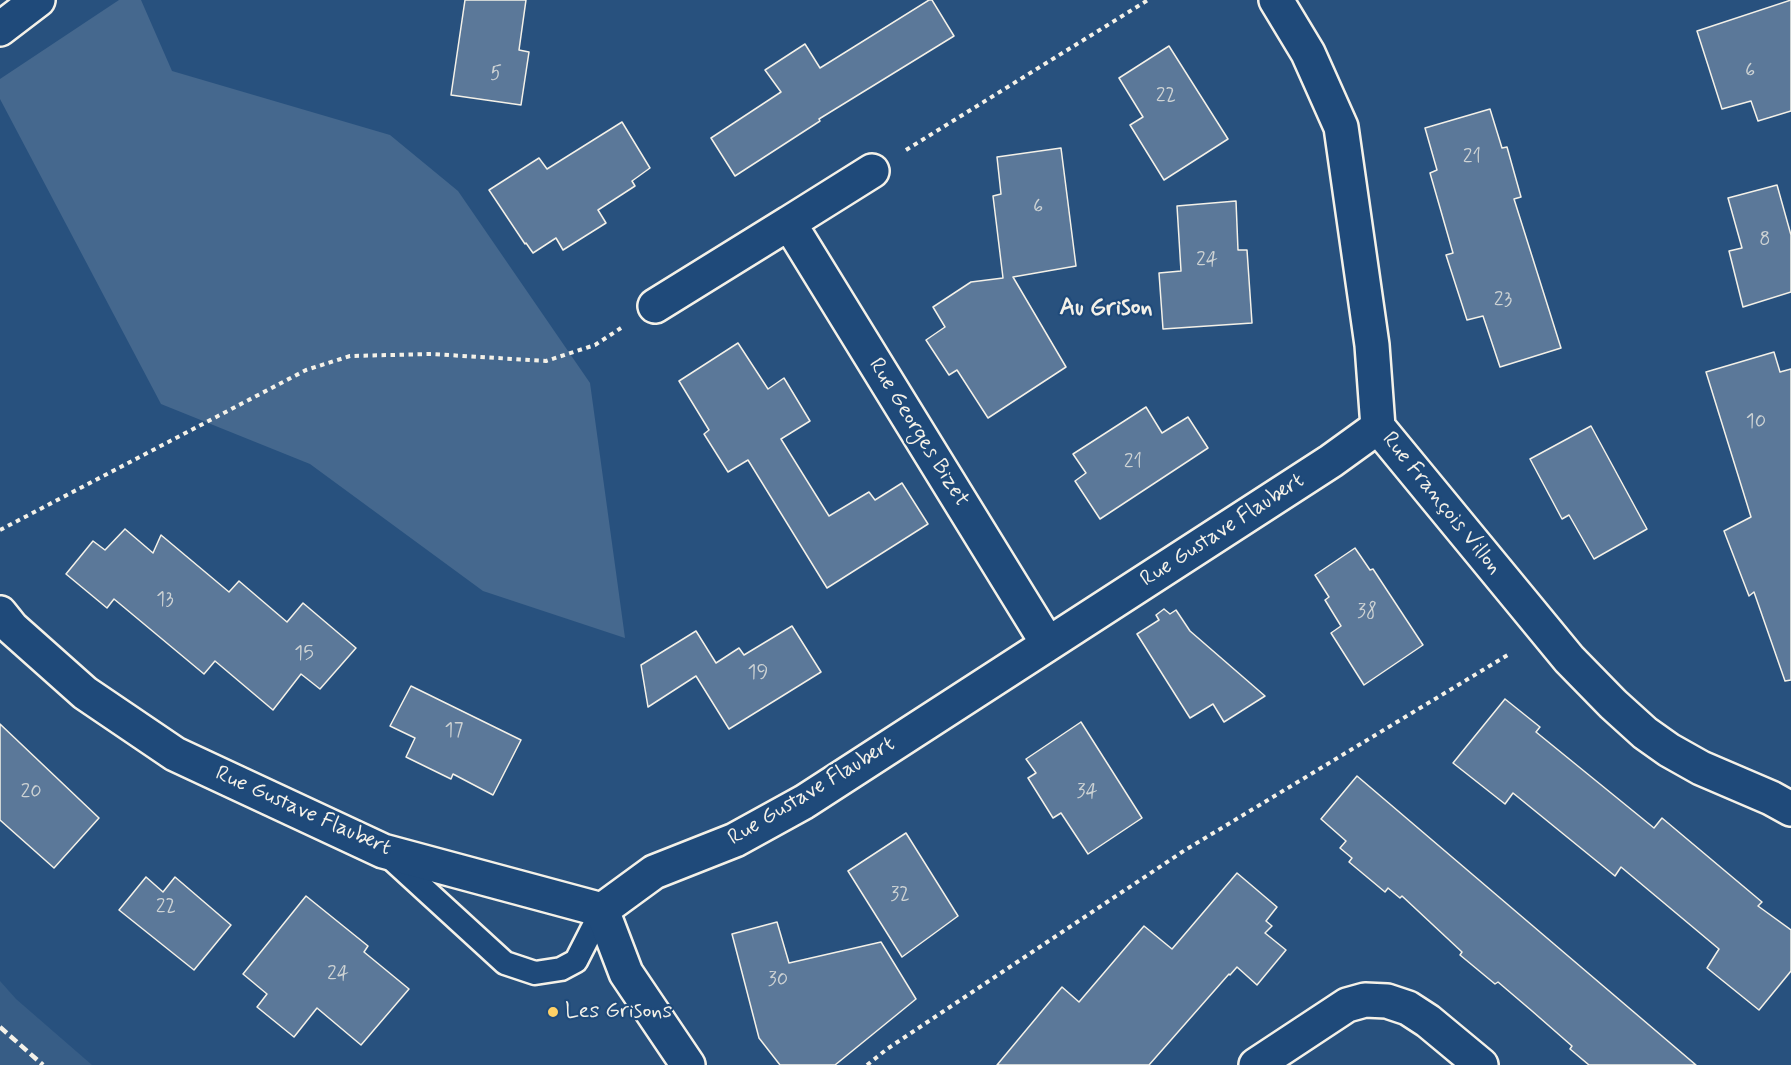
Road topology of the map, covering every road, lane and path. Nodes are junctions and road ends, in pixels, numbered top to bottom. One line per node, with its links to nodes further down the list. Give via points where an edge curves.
1 (38, 0): 4 (street)
2 (1148, 0): 5 (path)
3 (1276, 0): 9 (street, Rue François Villon, via 1308,53 1341,127 1372,345)
4 (0, 29)
5 (872, 171): 6 (street)
6 (789, 222): 7 (street); 13 (street, Rue Georges Bizet)
7 (655, 306)
8 (595, 345): 10 (path, via 546,361 431,354 374,356 350,357 306,370)
9 (1378, 428): 12 (street, Rue François Villon); 13 (street, Rue Gustave Flaubert)
10 (0, 530)
11 (0, 613): 15 (street, Rue Gustave Flaubert, via 86,693 175,754)
12 (1547, 632): 14 (street, Rue François Villon, via 1569,659 1645,733 1701,768); 18 (path, via 1182,852)
13 (1048, 644): 16 (street, Rue Gustave Flaubert, via 804,802 735,840 654,872)
14 (1791, 809)
15 (383, 851): 16 (street, Rue Gustave Flaubert); 16 (lane, via 505,963 535,973 561,969 576,961)
16 (602, 910): 17 (street, via 626,973)
17 (688, 1065)
18 (867, 1065)
19 (1256, 1065): 20 (street, via 1347,1005 1365,1000 1387,1001 1408,1008)
20 (1481, 1065)

